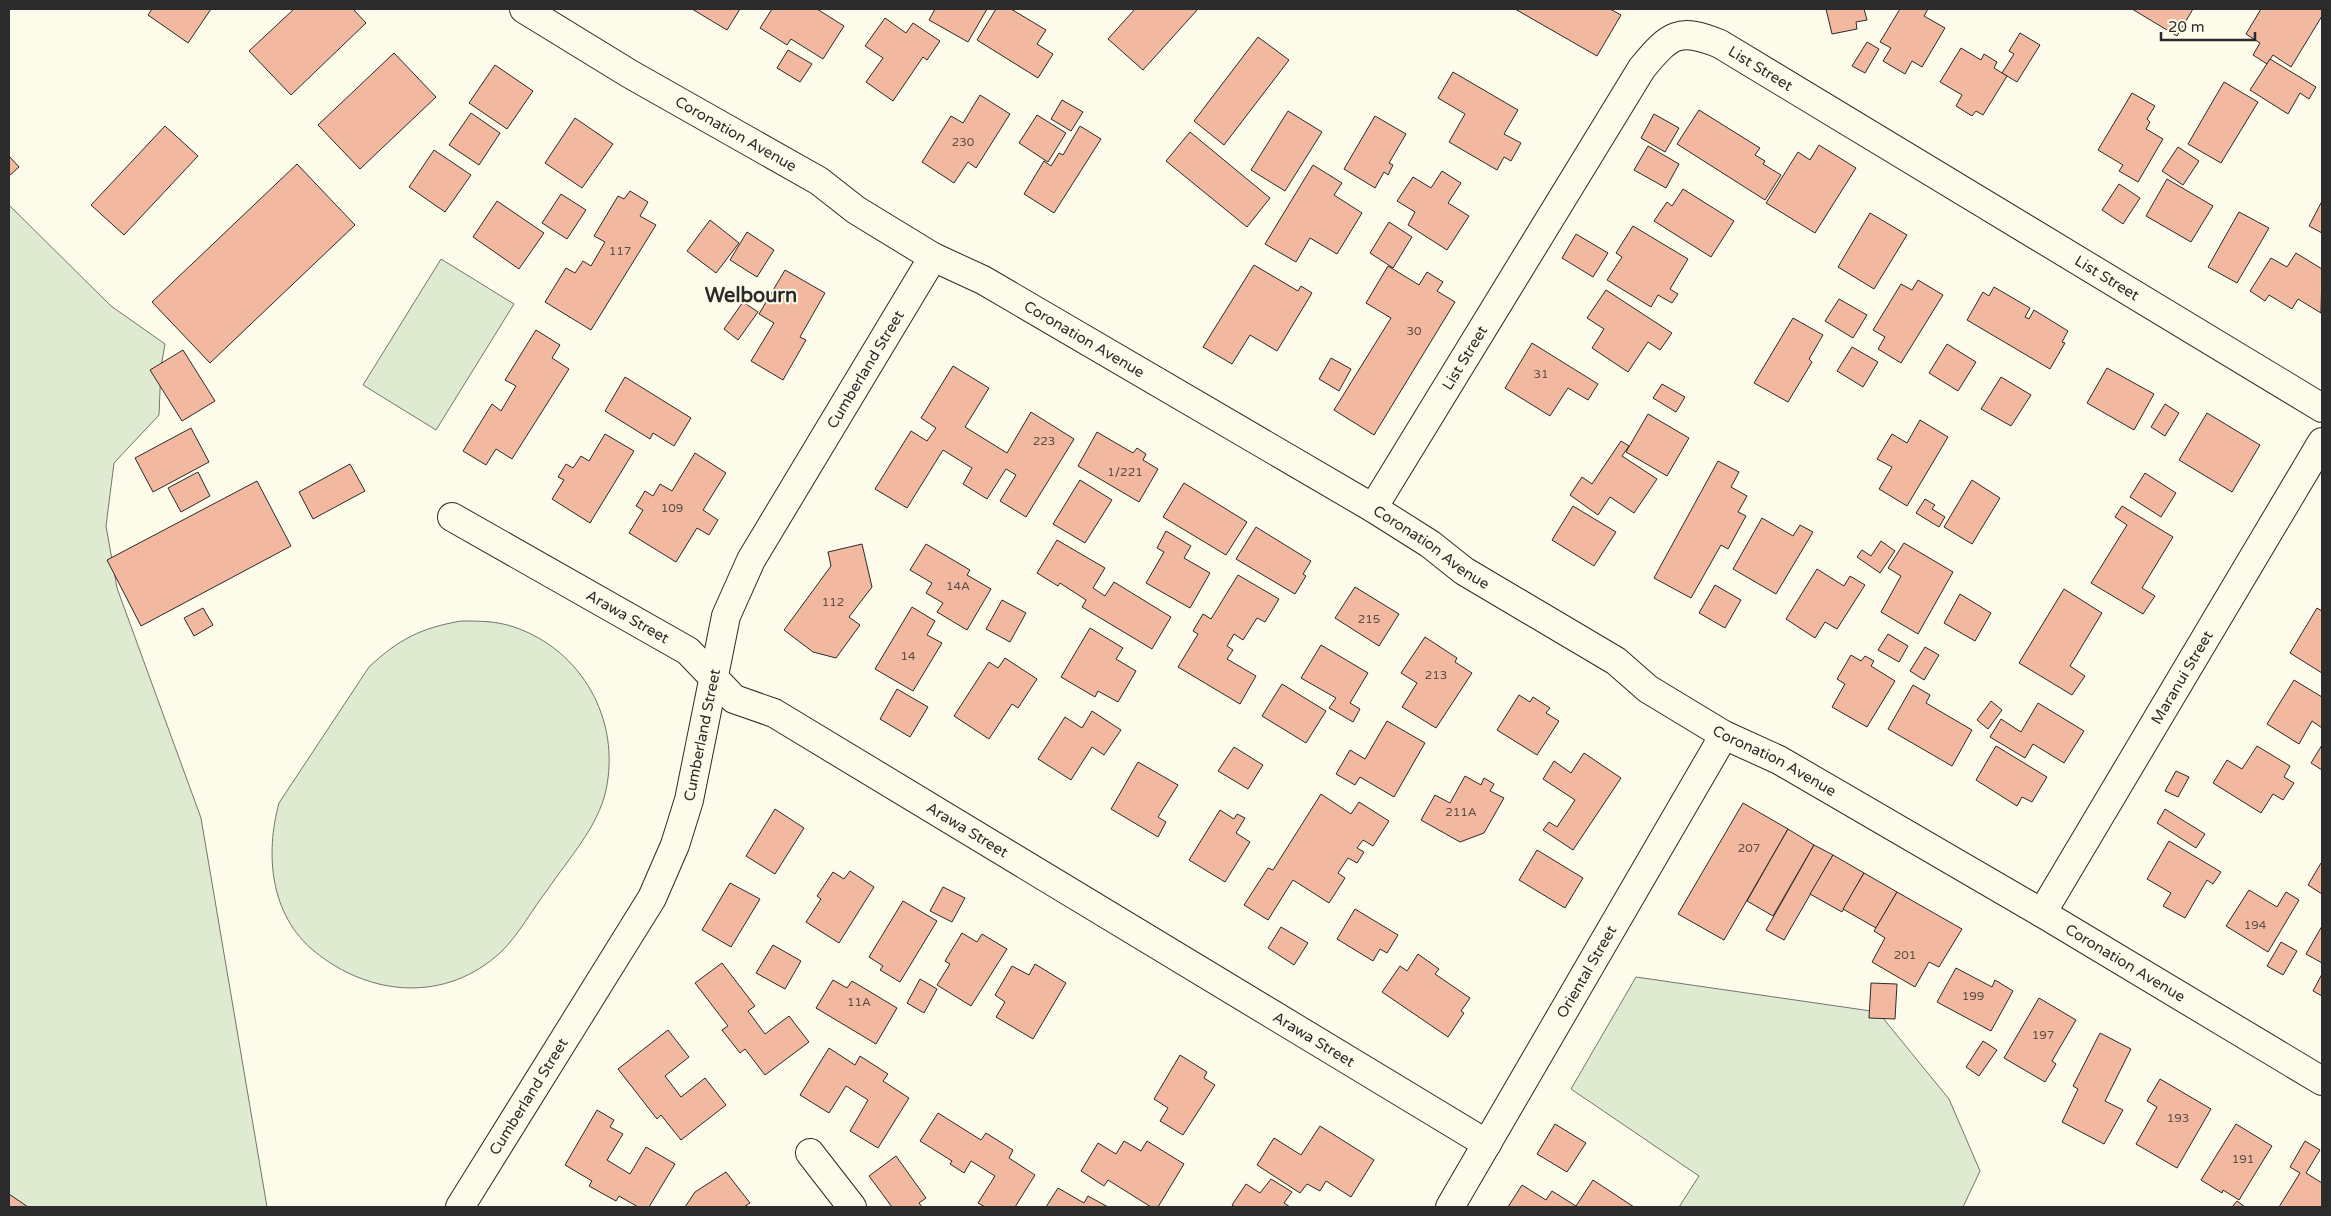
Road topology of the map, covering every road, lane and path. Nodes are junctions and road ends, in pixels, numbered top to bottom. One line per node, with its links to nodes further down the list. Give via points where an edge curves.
1 (532, 12): 2 (main road, Coronation Avenue, via 630,74 819,181 856,210)
2 (934, 258): 5 (main road, Coronation Avenue, via 983,280); 7 (main road, Cumberland Street, via 752,560 726,616)
3 (2322, 408): 5 (main road, List Street, via 1720,44 1698,35 1682,34 1659,47 1642,68)
4 (2322, 442): 9 (main road, Maranui Street)
5 (1373, 508): 8 (main road, Coronation Avenue, via 1430,544 1464,571 1616,661 1648,689)
6 (452, 517): 7 (main road, Arawa Street, via 688,651)
7 (712, 678): 11 (main road, Arawa Street, via 734,699 774,712); 13 (main road, Cumberland Street, via 689,800 676,845 652,898)
8 (1724, 735): 9 (main road, Coronation Avenue, via 1779,760); 11 (main road, Oriental Street)
9 (2042, 913): 10 (main road, Coronation Avenue)
10 (2322, 1081)
11 (1487, 1144): 15 (main road, Oriental Street)
12 (810, 1153): 14 (main road)
13 (460, 1207)
14 (852, 1207)
15 (1450, 1207)

